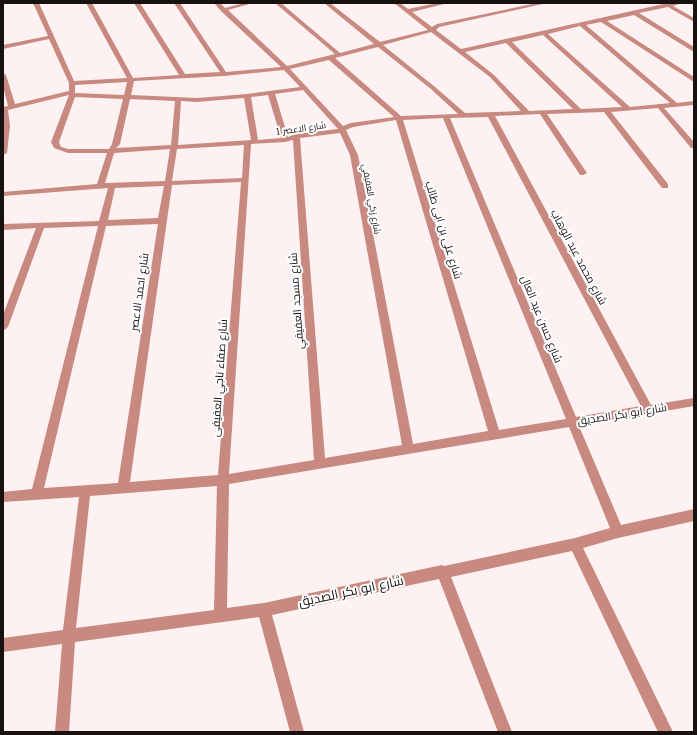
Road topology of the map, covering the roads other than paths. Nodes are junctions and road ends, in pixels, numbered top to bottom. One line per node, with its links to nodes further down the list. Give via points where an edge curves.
1 (36, 3): 21 (street)
2 (89, 3): 32 (street)
3 (137, 3): 31 (street)
4 (176, 3): 29 (street)
5 (217, 3): 13 (street, شارع زكي العفيفي)
6 (250, 3): 13 (street)
7 (278, 3): 27 (street)
8 (327, 3): 23 (street)
9 (397, 3): 14 (street)
10 (445, 3): 14 (street)
11 (544, 3): 19 (street, via 439,26)
12 (673, 4): 15 (street); 17 (street)
13 (223, 10): 28 (street, شارع زكي العفيفي)
14 (407, 11): 19 (street)
15 (635, 13): 16 (street); 25 (street)
16 (602, 20): 18 (street); 33 (street)
17 (694, 20)
18 (582, 25): 20 (street); 42 (street)
19 (433, 30): 23 (street); 26 (street)
20 (544, 33): 22 (street); 45 (street)
21 (51, 37): 24 (street); 34 (street)
22 (508, 41): 26 (street); 46 (street)
23 (379, 45): 27 (street); 50 (street)
24 (3, 47)
25 (694, 50)
26 (461, 51): 48 (street, via 497,80)
27 (335, 56): 28 (street); 53 (street)
28 (286, 68): 29 (street); 35 (street, شارع زكي العفيفي)
29 (224, 74): 31 (street)
30 (3, 75): 44 (street)
31 (183, 77): 32 (street)
32 (131, 80): 34 (street); 38 (street)
33 (694, 80)
34 (72, 83): 36 (street)
35 (305, 88): 37 (street); 54 (street, شارع زكي العفيفي)
36 (72, 93): 38 (street); 44 (street); 60 (street, شارع الاعصر 1, via 56,145 68,151)
37 (271, 93): 39 (street); 56 (street)
38 (127, 96): 40 (street); 60 (street, via 116,144)
39 (248, 96): 40 (street); 57 (street, شارع صفاء ناجي العفيفى)
40 (178, 100): 59 (street, شارع احمد الاعصر)
41 (694, 103): 42 (street, شارع الاعصر 1)
42 (676, 105): 43 (street, شارع الاعصر 1)
43 (660, 107): 45 (street, شارع الاعصر 1); 58 (street)
44 (7, 108): 61 (street)
45 (628, 109): 47 (street, شارع الاعصر 1)
46 (578, 110): 47 (street, شارع الاعصر 1); 49 (street, شارع الاعصر 1)
47 (606, 110): 67 (street)
48 (526, 112): 49 (street, شارع الاعصر 1); 51 (street, شارع الاعصر 1)
49 (542, 112): 62 (street)
50 (462, 114): 51 (street, شارع الاعصر 1); 52 (street, شارع الاعصر 1)
51 (490, 114): 75 (street, شارع محمد عبد الوهاب)
52 (445, 115): 53 (street, شارع الاعصر 1); 76 (street, شارع حسن عبد العال)
53 (399, 118): 54 (street, شارع الاعصر 1, via 351,125); 77 (street, شارع على بن ابى طالب)
54 (342, 129): 55 (street, شارع الاعصر 1); 78 (street, شارع زكي العفيفي, via 354,155)
55 (296, 136): 56 (street, شارع الاعصر 1); 79 (street, شارع مسجد العفيفي)
56 (285, 140): 57 (street, شارع الاعصر 1)
57 (251, 142): 59 (street, شارع الاعصر 1); 63 (street, شارع صفاء ناجي العفيفى)
58 (694, 146)
59 (174, 147): 60 (street, شارع الاعصر 1); 64 (street, شارع احمد الاعصر)
60 (111, 151): 65 (street)
61 (3, 153)
62 (583, 173)
63 (245, 180): 64 (street); 80 (street, شارع صفاء ناجي العفيفى)
64 (168, 184): 66 (street); 69 (street, شارع احمد الاعصر)
65 (100, 186): 66 (street); 68 (street)
66 (112, 186): 70 (street)
67 (665, 186)
68 (3, 194)
69 (162, 221): 70 (street); 81 (street, شارع احمد الاعصر)
70 (103, 224): 71 (street); 83 (street)
71 (41, 226): 72 (street); 73 (street)
72 (3, 227)
73 (3, 327)
74 (694, 402): 75 (street, شارع ابو بكر الصديق)
75 (648, 410): 76 (street, شارع ابو بكر الصديق)
76 (572, 422): 77 (street, شارع ابو بكر الصديق); 86 (street, شارع حسن عبد العال)
77 (495, 435): 78 (street, شارع ابو بكر الصديق)
78 (408, 449): 79 (street, شارع ابو بكر الصديق)
79 (320, 463): 80 (street, شارع ابو بكر الصديق)
80 (223, 480): 81 (street, شارع ابو بكر الصديق); 90 (street, شارع صفاء ناجي العفيفى)
81 (123, 488): 82 (street, شارع ابو بكر الصديق)
82 (85, 491): 83 (street, شارع ابو بكر الصديق); 91 (street)
83 (37, 494): 84 (street, شارع ابو بكر الصديق)
84 (3, 497)
85 (694, 515): 86 (street, شارع ابو بكر الصديق)
86 (618, 532): 87 (street, شارع ابو بكر الصديق)
87 (575, 544): 88 (street, شارع ابو بكر الصديق); 96 (street)
88 (442, 572): 89 (street, شارع ابو بكر الصديق); 95 (street)
89 (264, 610): 90 (street, شارع ابو بكر الصديق); 94 (street)
90 (220, 616): 91 (street, شارع ابو بكر الصديق)
91 (69, 636): 92 (street, شارع ابو بكر الصديق); 93 (street)
92 (3, 645)
93 (62, 732)
94 (297, 732)
95 (505, 732)
96 (666, 732)

